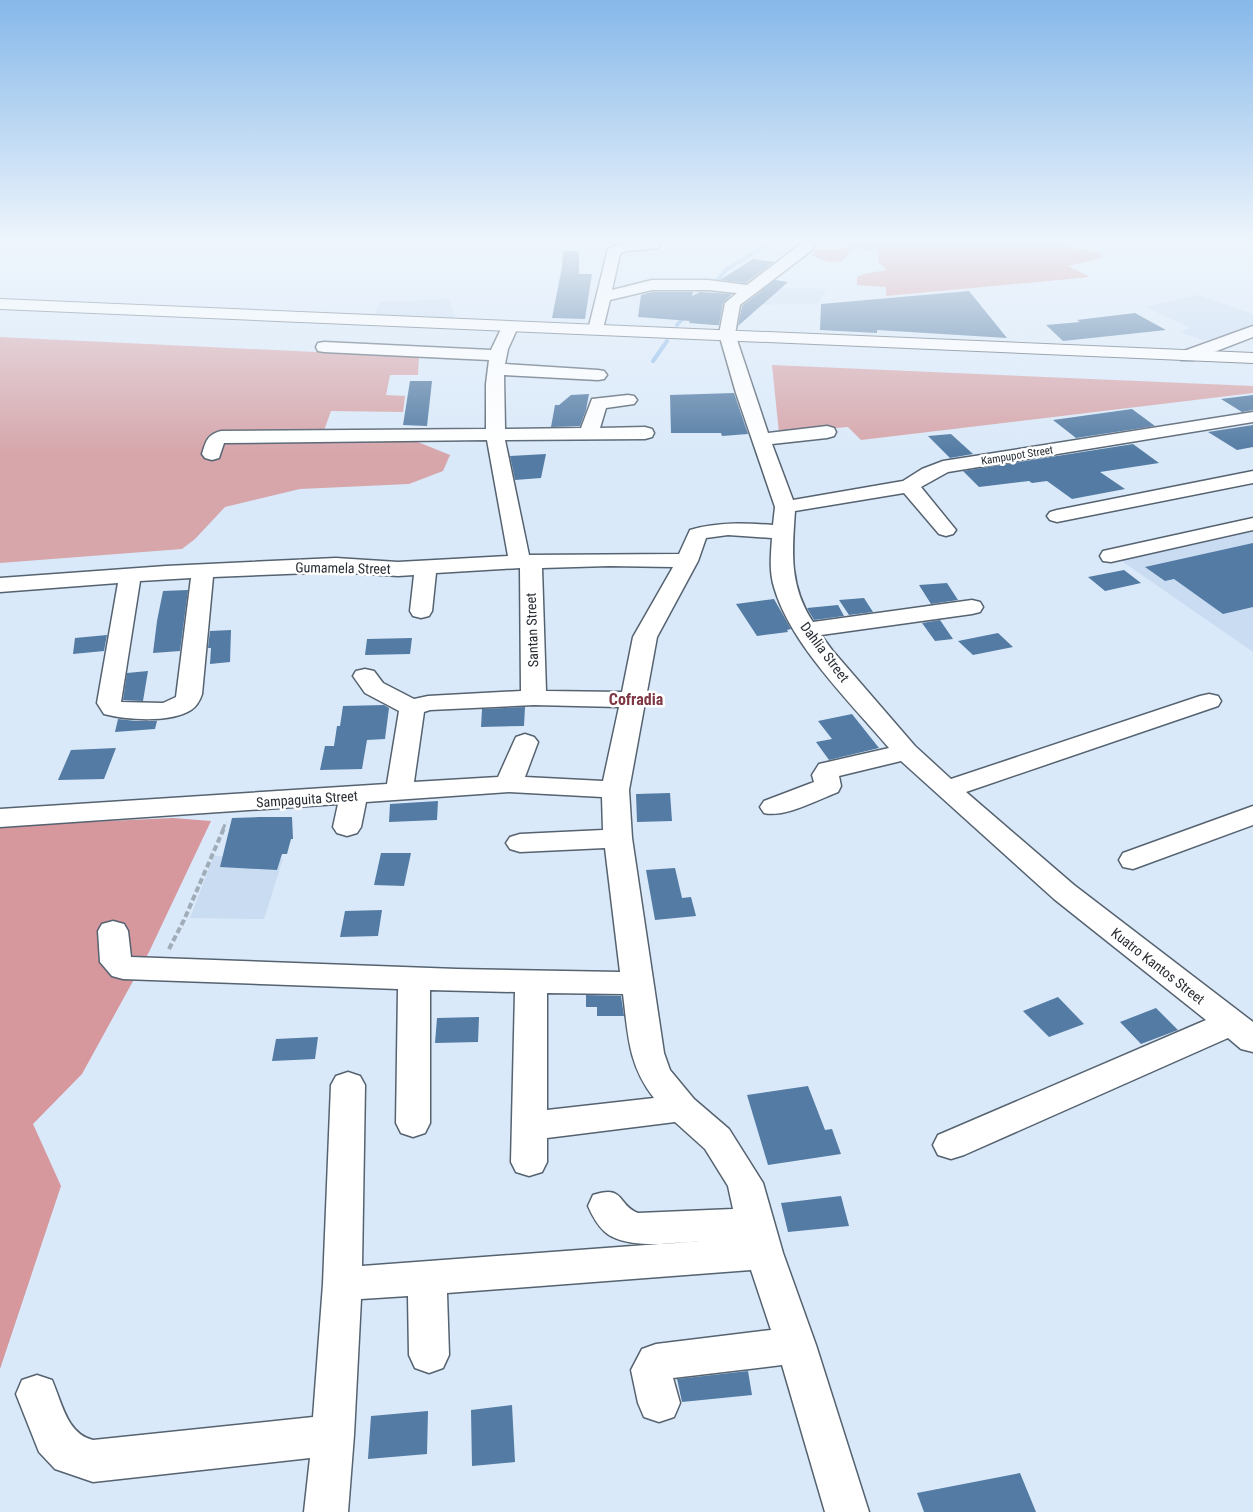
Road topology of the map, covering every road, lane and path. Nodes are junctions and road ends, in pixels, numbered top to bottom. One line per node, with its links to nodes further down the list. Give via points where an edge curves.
1 (190, 313): 4 (highway)
2 (600, 313): 5 (street)
3 (730, 313): 7 (street)
4 (510, 327): 5 (highway); 11 (street)
5 (596, 330): 7 (highway)
6 (1253, 331): 9 (street)
7 (727, 334): 9 (highway); 19 (street, Dahlia Street)
8 (324, 348): 11 (street)
9 (1186, 356): 10 (highway)
10 (1253, 358)
11 (497, 362): 12 (street); 17 (street, Santan Street)
12 (598, 375)
13 (628, 400): 16 (street, via 598,403)
14 (1253, 417): 22 (street, Kampupot Street, via 944,467)
15 (827, 432): 19 (street)
16 (588, 433): 17 (street); 18 (street)
17 (495, 434): 20 (street, via 221,437 216,439); 30 (street, Santan Street)
18 (645, 434)
19 (762, 438): 23 (street, Dahlia Street)
20 (212, 454)
21 (1253, 476): 24 (street)
22 (909, 486): 23 (street, Kampupot Street); 26 (street)
23 (785, 507): 27 (street, Dahlia Street)
24 (1057, 516)
25 (1253, 524): 28 (street)
26 (946, 530)
27 (782, 532): 29 (street, via 708,530 696,534); 37 (street, Dahlia Street, via 781,562 785,587)
28 (1111, 556)
29 (687, 561): 30 (street, Gumamela Street); 40 (street, via 645,637)
30 (525, 562): 31 (street, Gumamela Street); 39 (street, Santan Street)
31 (426, 568): 32 (street, Gumamela Street, via 336,565); 36 (street)
32 (203, 571): 33 (street, Gumamela Street); 33 (street, via 190,694 186,702 176,708 134,712 113,709 108,697)
33 (130, 576): 34 (street, Gumamela Street)
34 (0, 585)
35 (972, 606): 37 (street)
36 (420, 611)
37 (806, 630): 44 (street, Dahlia Street, via 823,655)
38 (365, 676): 42 (street, via 374,688)
39 (534, 698): 40 (street); 42 (street, via 428,703)
40 (633, 700): 47 (street)
41 (1209, 701): 46 (street)
42 (412, 708): 48 (street)
43 (525, 742): 45 (street)
44 (906, 752): 46 (street, Dahlia Street); 51 (street, via 828,770 825,775 828,786)
45 (509, 784): 47 (street, Sampaguita Street); 48 (street, Sampaguita Street)
46 (946, 789): 58 (street, Dahlia Street)
47 (615, 790): 55 (street)
48 (399, 792): 49 (street, Sampaguita Street)
49 (353, 796): 50 (street, Sampaguita Street); 54 (street)
50 (235, 804): 53 (street, Sampaguita Street); 60 (path, via 184,920)
51 (774, 806)
52 (1253, 815): 57 (street)
53 (0, 818)
54 (347, 827)
55 (618, 838): 56 (street); 63 (street)
56 (520, 843)
57 (1133, 860)
58 (1064, 892): 64 (street, Kuatro Kantos Street)
59 (113, 931): 60 (street, via 116,962 123,968)
60 (158, 968): 61 (street)
61 (414, 978): 62 (street); 67 (street)
62 (531, 982): 63 (street); 68 (street)
63 (637, 983): 66 (street, via 647,1053 656,1076)
64 (1242, 1031): 69 (street)
65 (348, 1085): 74 (street)
66 (682, 1108): 68 (street); 72 (street, via 716,1139 745,1183)
67 (413, 1123)
68 (530, 1126): 70 (street)
69 (951, 1145)
70 (529, 1162)
71 (606, 1206): 72 (street, via 619,1222 638,1229)
72 (760, 1238): 73 (street); 75 (street)
73 (427, 1278): 74 (street); 76 (street)
74 (342, 1284): 79 (street)
75 (796, 1345): 78 (street, via 656,1362 651,1370); 81 (street)
76 (429, 1355)
77 (37, 1394): 79 (street, via 54,1438 70,1455 93,1461)
78 (659, 1403)
79 (333, 1435): 80 (street)
80 (326, 1512)
81 (847, 1512)

